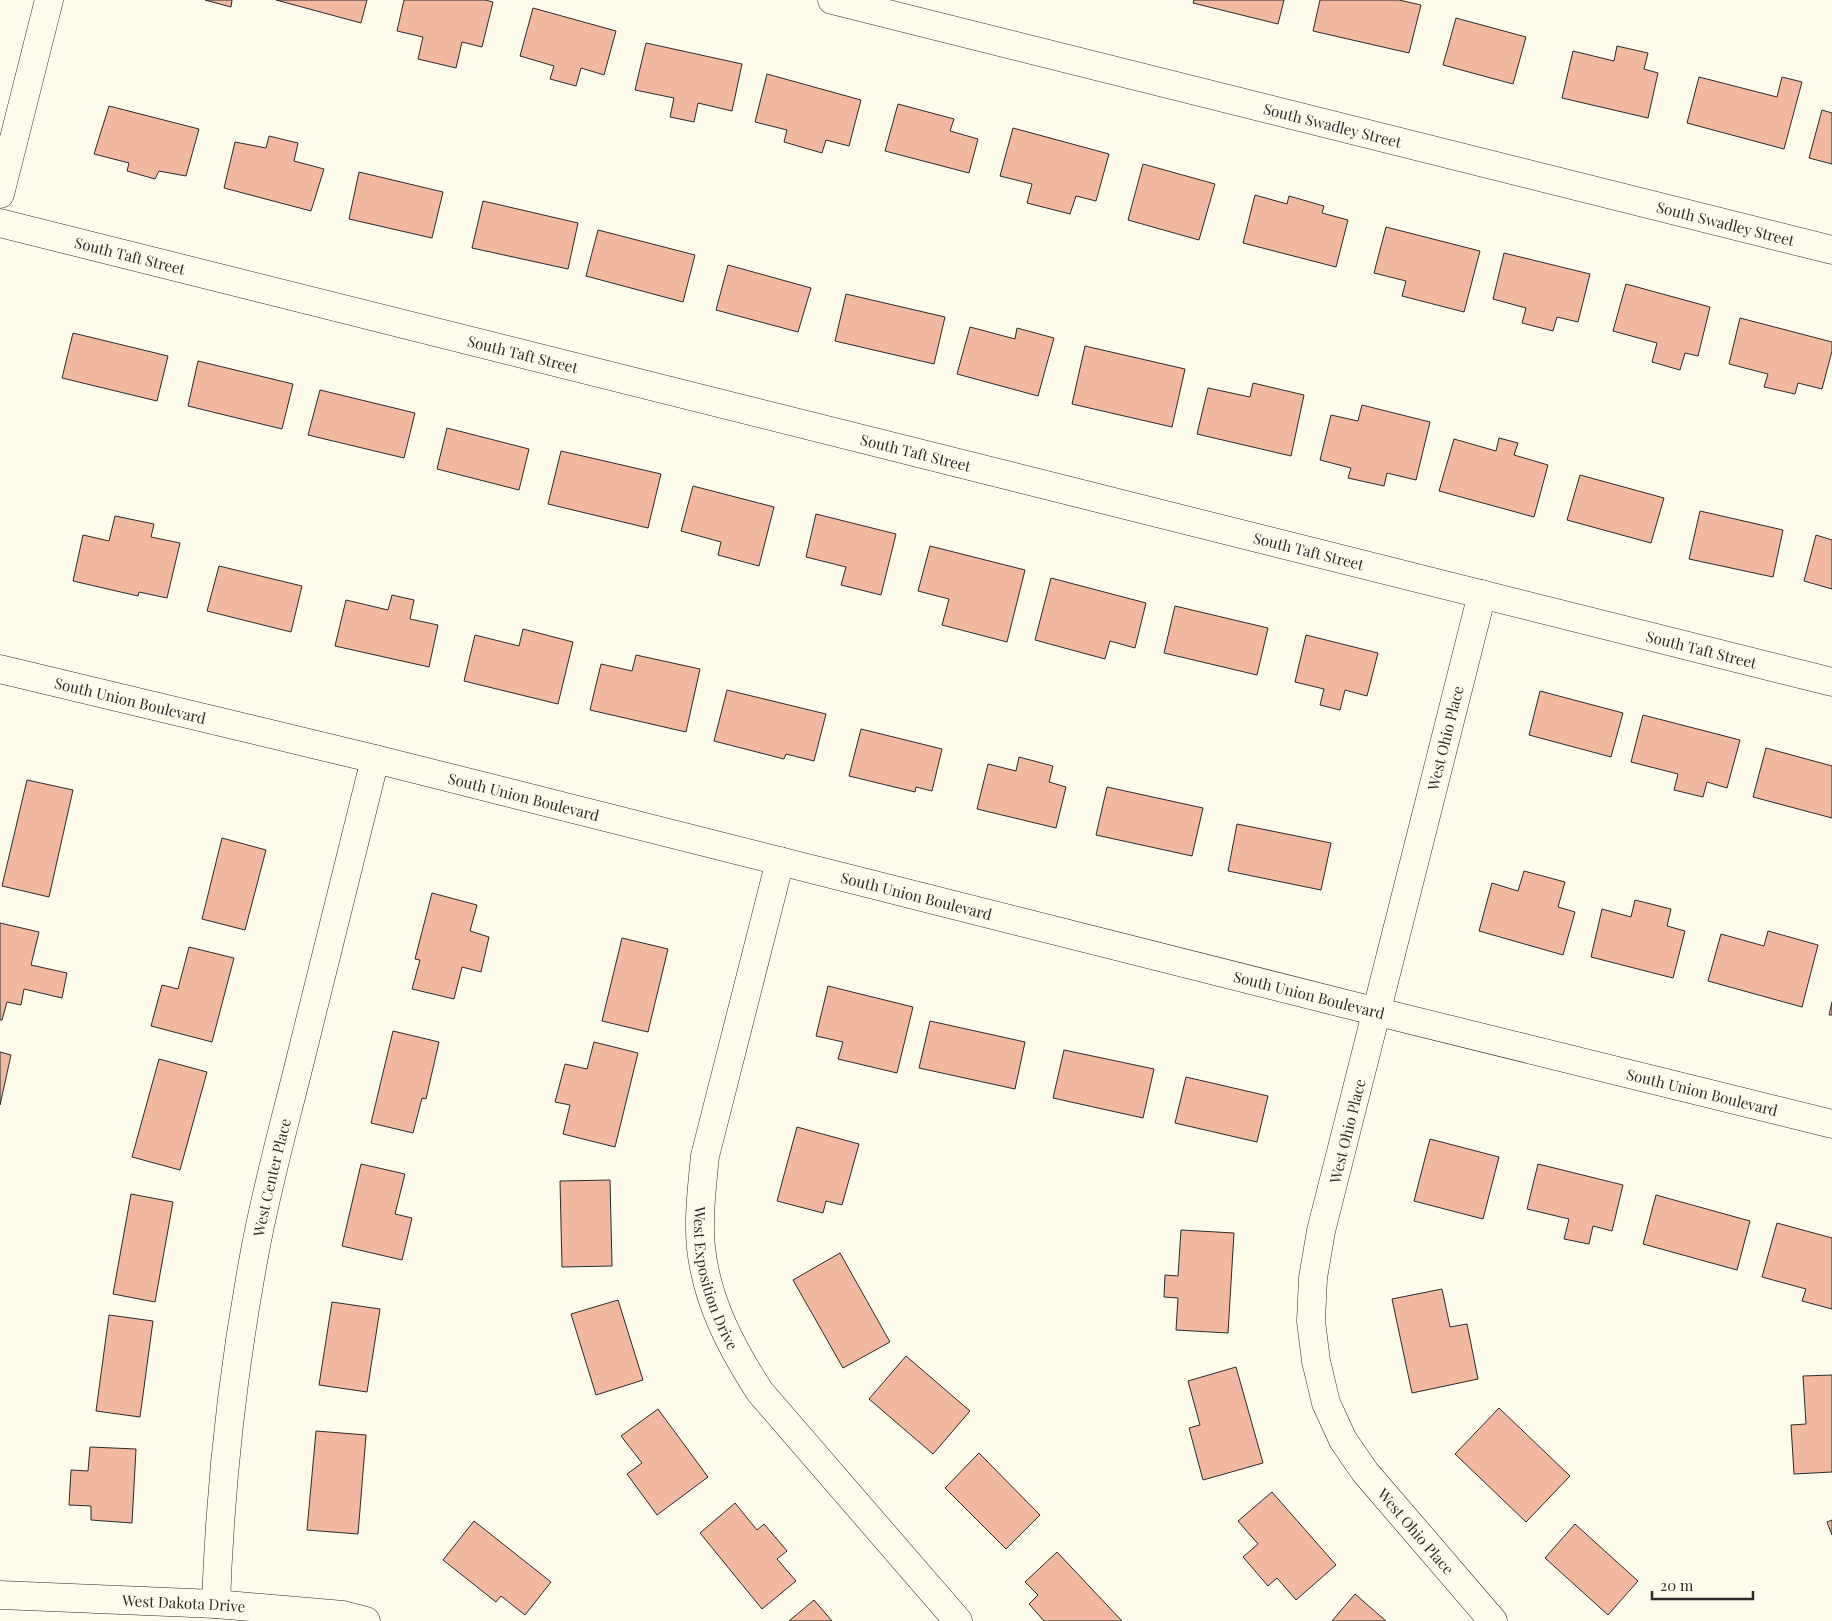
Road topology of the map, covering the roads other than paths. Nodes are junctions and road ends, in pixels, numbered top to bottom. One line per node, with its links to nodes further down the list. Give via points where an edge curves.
1 (49, 0): 3 (street)
2 (832, 0): 5 (street, South Swadley Street)
3 (0, 194)
4 (0, 223): 6 (street, South Taft Street)
5 (1832, 250)
6 (1482, 594): 8 (street, South Taft Street); 11 (street, West Ohio Place)
7 (0, 669): 9 (street, South Union Boulevard)
8 (1832, 682)
9 (375, 759): 10 (street, South Union Boulevard); 14 (street, West Center Place, via 255,1249 224,1458)
10 (780, 861): 11 (street, South Union Boulevard); 16 (street, West Exposition Drive, via 705,1156 700,1204 707,1285 720,1321 760,1392)
11 (1377, 1012): 12 (street, South Union Boulevard); 17 (street, West Ohio Place, via 1313,1278 1311,1321 1316,1361 1326,1403 1343,1440 1365,1472)
12 (1832, 1124)
13 (0, 1595): 14 (street, West Dakota Drive)
14 (216, 1604): 15 (street, West Dakota Drive, via 343,1615)
15 (366, 1621)
16 (958, 1621)
17 (1493, 1621)

